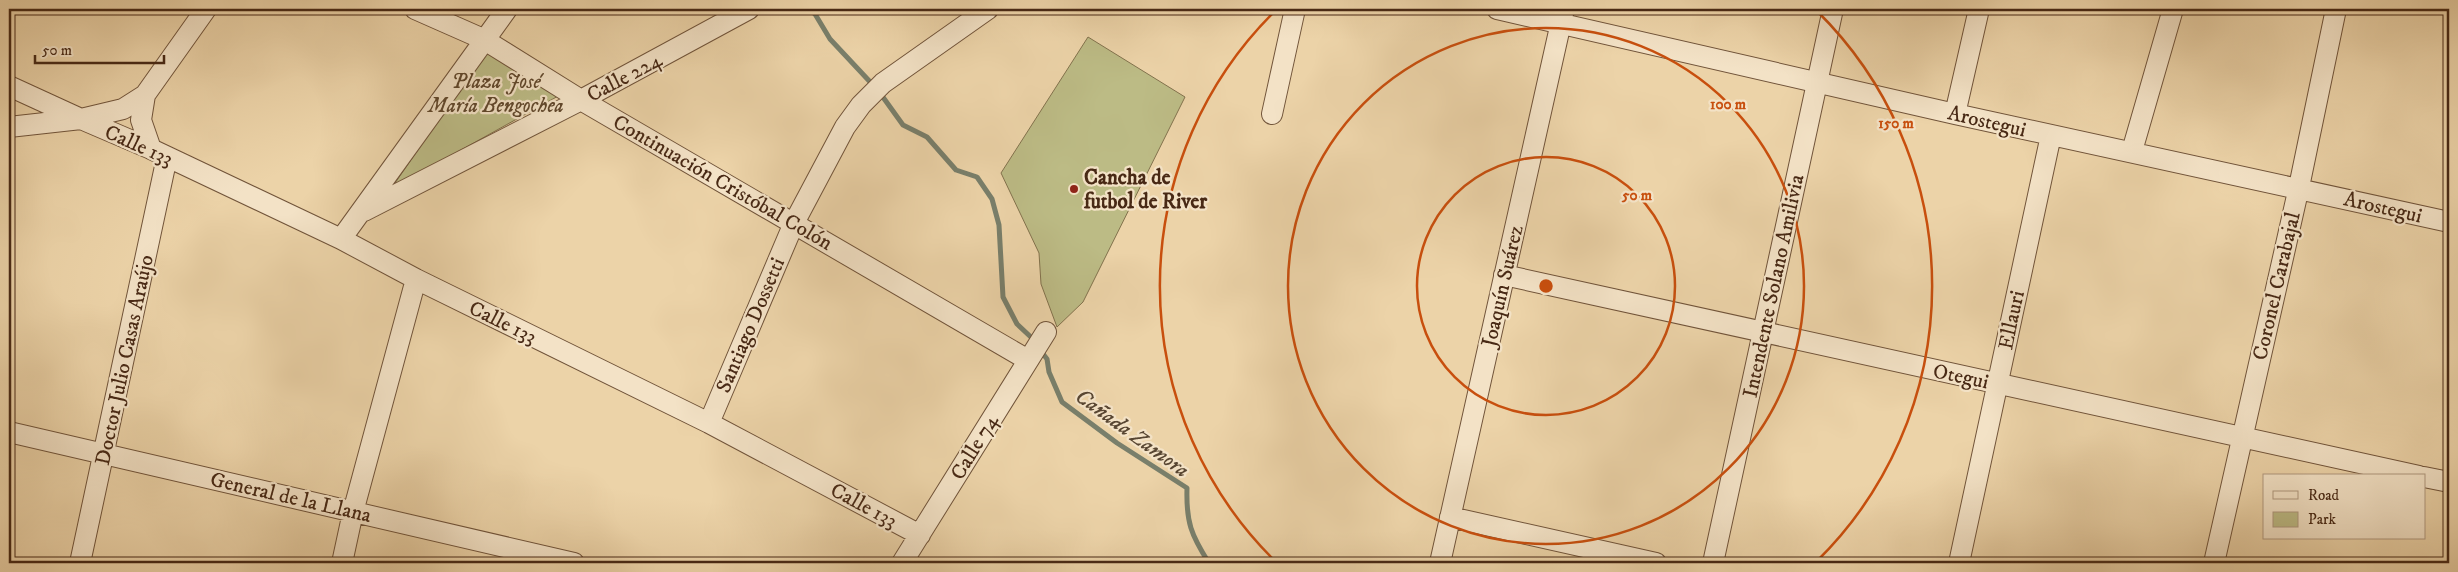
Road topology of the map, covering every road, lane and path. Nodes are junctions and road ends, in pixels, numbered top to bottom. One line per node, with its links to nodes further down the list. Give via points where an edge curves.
1 (206, 9): 16 (street)
2 (415, 9): 13 (street, Continuación Cristóbal Colón)
3 (507, 9): 13 (street)
4 (749, 9): 17 (street, Calle 224)
5 (988, 9): 28 (street, Santiago Dossetti, via 883,83 861,105 845,127)
6 (1295, 9): 18 (street)
7 (1498, 9): 12 (street, Arostegui)
8 (1833, 9): 14 (street, Intendente Solano Amilivia)
9 (1980, 9): 19 (street)
10 (2173, 9): 23 (street)
11 (2336, 9): 25 (street, Coronel Carabajal)
12 (1562, 16): 14 (street, Arostegui); 30 (street, Joaquín Suárez)
13 (483, 39): 17 (street, Continuación Cristóbal Colón); 26 (street)
14 (1816, 82): 19 (street, Arostegui); 32 (street, Intendente Solano Amilivia)
15 (9, 86): 20 (street, Calle 133)
16 (144, 95): 20 (street, via 122,109); 24 (street, via 141,120)
17 (581, 100): 26 (street, Calle 224); 28 (street, Continuación Cristóbal Colón)
18 (1272, 114)
19 (1956, 114): 22 (street, Arostegui)
20 (80, 119): 21 (street, Calle 133); 24 (street, Calle 133)
21 (9, 126)
22 (2051, 135): 23 (street, Arostegui); 34 (street, Ellauri)
23 (2132, 151): 25 (street, Arostegui)
24 (159, 153): 29 (street, Calle 133); 38 (street, Doctor Julio Casas Araújo)
25 (2298, 187): 27 (street, Arostegui); 37 (street, Coronel Carabajal)
26 (364, 211): 29 (street)
27 (2449, 222)
28 (794, 223): 33 (street, Continuación Cristóbal Colón); 35 (street, Santiago Dossetti)
29 (342, 239): 31 (street, Calle 133)
30 (1504, 275): 32 (street, Otegui); 43 (street, Joaquín Suárez)
31 (416, 279): 35 (street, Calle 133); 42 (street)
32 (1764, 333): 34 (street, Otegui); 51 (street, Intendente Solano Amilivia)
33 (1037, 346): 44 (street, Calle 74)
34 (1996, 384): 37 (street, Otegui); 52 (street, Ellauri)
35 (709, 423): 44 (street, Calle 133)
36 (9, 432): 38 (street, General de la Llana)
37 (2243, 437): 39 (street, Otegui); 53 (street, Coronel Carabajal)
38 (104, 454): 42 (street, General de la Llana); 45 (street, Doctor Julio Casas Araújo)
39 (2410, 474)
40 (2426, 477): 41 (street)
41 (2449, 482)
42 (353, 512): 46 (street); 47 (street, General de la Llana)
43 (1450, 517): 49 (street, Joaquín Suárez); 50 (street)
44 (920, 535): 48 (street, Calle 74)
45 (80, 563)
46 (342, 563)
47 (574, 563)
48 (902, 563)
49 (1440, 563)
50 (1656, 563)
51 (1713, 563)
52 (1959, 563)
53 (2214, 563)

